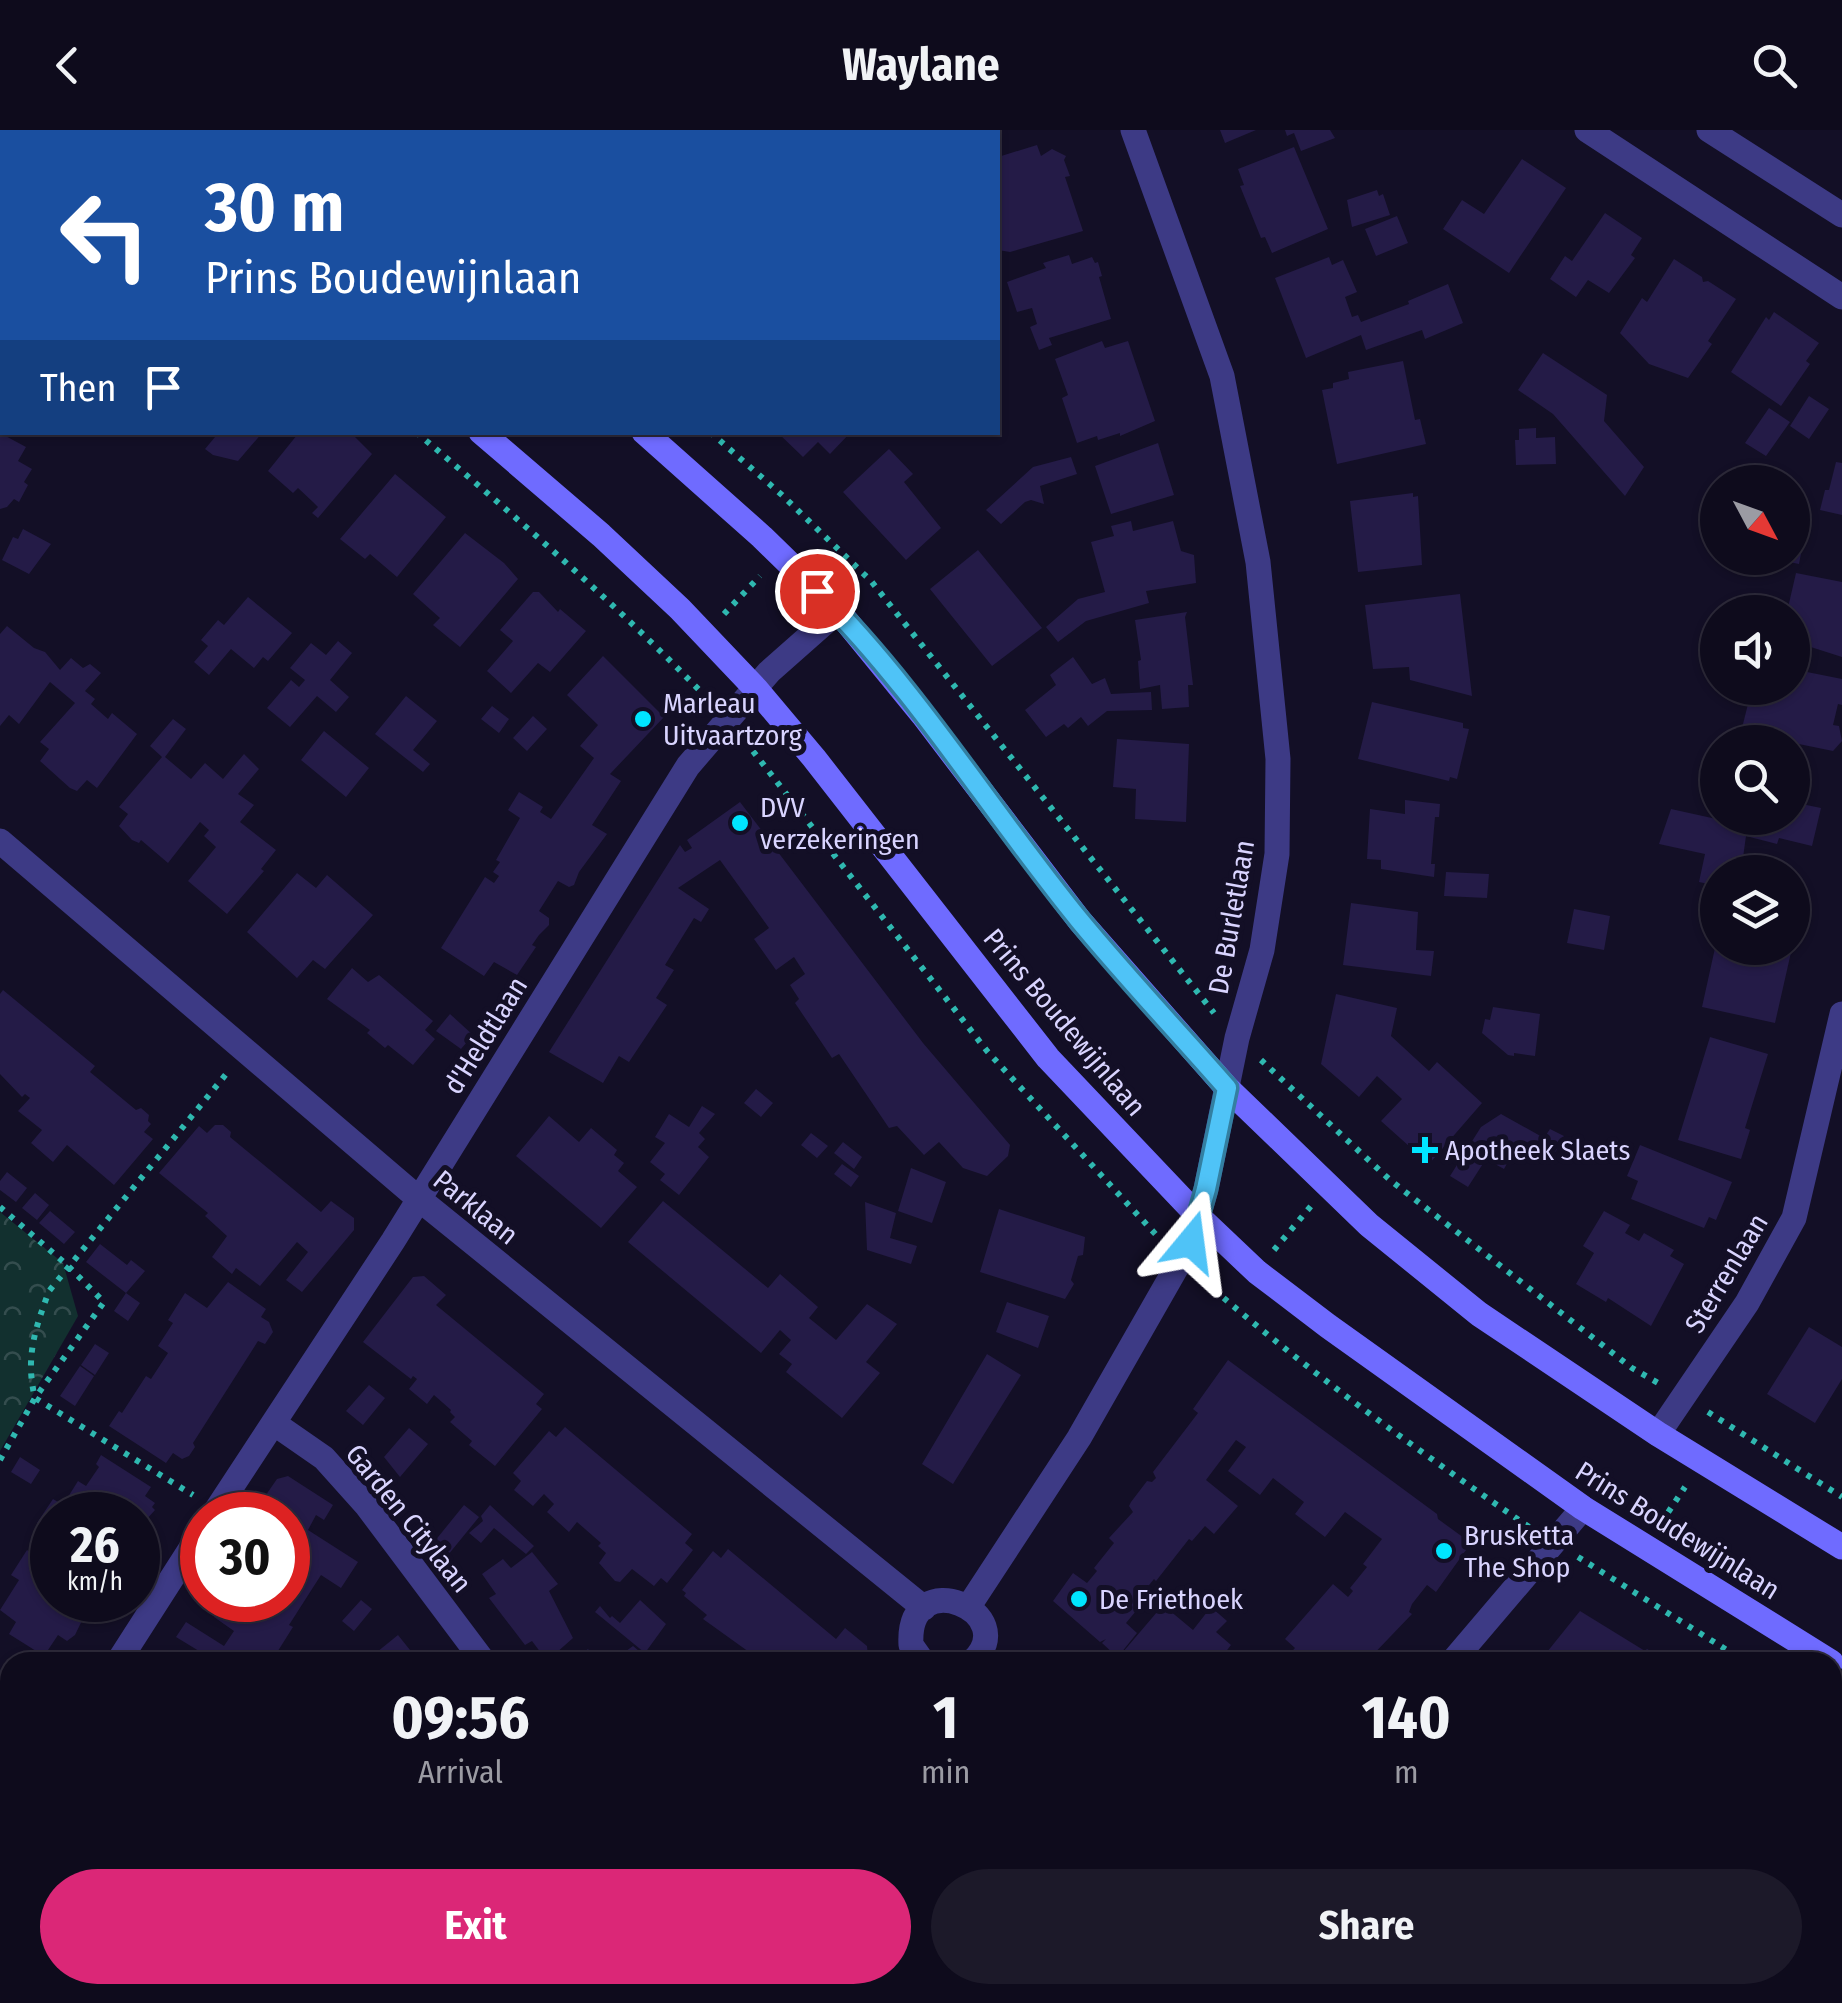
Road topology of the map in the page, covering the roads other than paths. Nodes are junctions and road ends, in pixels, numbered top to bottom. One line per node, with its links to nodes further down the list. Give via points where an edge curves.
1 (1133, 130): 12 (street, De Burletlaan, via 1222,376 1258,562 1278,760 1276,854 1262,950)
2 (1588, 130): 5 (street)
3 (1709, 130): 4 (street)
4 (1842, 215)
5 (1842, 296)
6 (484, 435): 9 (main road, Prins Boudewijnlaan, via 601,536)
7 (647, 435): 8 (main road)
8 (838, 611): 9 (street, d'Heldtlaan); 12 (main road, via 1080,921)
9 (756, 689): 13 (street, d'Heldtlaan, via 688,766); 14 (main road, Prins Boudewijnlaan, via 1048,1058)
10 (0, 842): 13 (street, Parklaan)
11 (1842, 1014): 16 (street, Sterrenlaan, via 1794,1218 1748,1303)
12 (1227, 1088): 14 (street, De Burletlaan); 16 (main road, via 1382,1236 1480,1314)
13 (419, 1199): 15 (street, d'Heldtlaan); 22 (street, Parklaan)
14 (1199, 1218): 18 (main road, Prins Boudewijnlaan, via 1328,1326); 21 (street, De Burletlaan, via 1133,1347)
15 (275, 1424): 17 (street, d'Heldtlaan); 24 (street, Garden Citylaan, via 324,1458 367,1506)
16 (1658, 1434): 19 (main road)
17 (229, 1492)
18 (1583, 1508): 27 (street); 28 (main road, Prins Boudewijnlaan)
19 (1842, 1547)
20 (180, 1567): 23 (street, d'Heldtlaan)
21 (969, 1606): 22 (street, via 944,1600); 26 (street, via 984,1630)
22 (924, 1608): 25 (street, via 910,1632)
23 (125, 1652)
24 (476, 1652)
25 (916, 1652)
26 (981, 1652)
27 (1461, 1652)
28 (1815, 1652)

